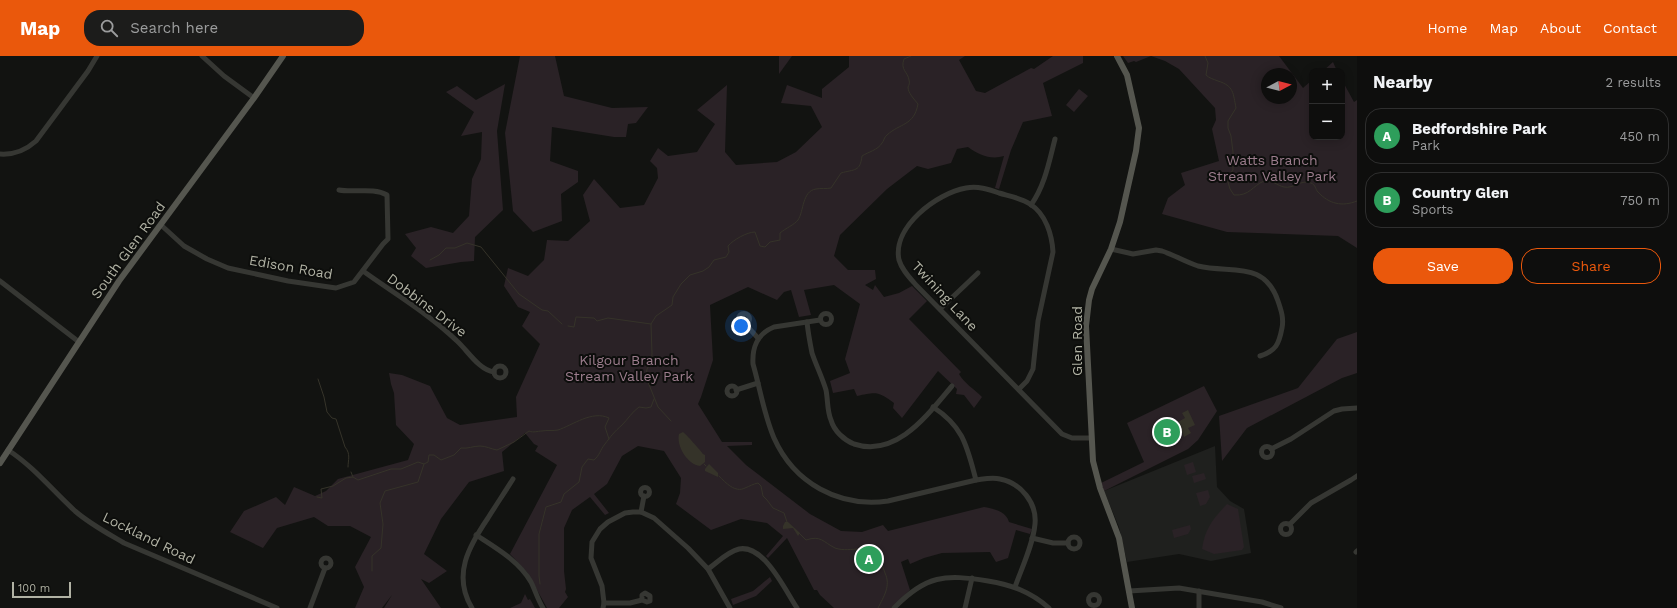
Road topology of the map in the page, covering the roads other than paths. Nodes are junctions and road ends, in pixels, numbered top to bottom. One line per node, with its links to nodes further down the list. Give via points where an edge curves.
1 (97, 56): 7 (street, via 36,141 30,147 16,153)
2 (202, 56): 5 (street)
3 (283, 56): 5 (main road, South Glen Road)
4 (1117, 56): 11 (main road, Glen Road, via 1127,75 1139,128 1122,215)
5 (254, 98): 10 (main road, South Glen Road)
6 (1055, 139): 9 (street, via 1043,183)
7 (0, 154)
8 (339, 190): 12 (street, Edison Road, via 374,190 384,193 387,197 388,239)
9 (1031, 205): 15 (street, Twining Lane, via 980,187 965,188 933,202 911,222 899,246 901,266); 25 (street, Twining Lane, via 1048,227 1052,252 1038,321 1033,369)
10 (161, 225): 12 (street, Edison Road, via 184,246 228,268 336,288 354,282); 20 (main road, South Glen Road, via 119,281)
11 (1111, 249): 21 (street, via 1133,254 1162,251 1199,266 1251,272 1267,282 1277,297 1282,312 1282,327 1274,350); 29 (main road, Glen Road, via 1092,289 1087,311)
12 (363, 271): 22 (street, Dobbins Drive, via 408,302 457,341 488,371)
13 (978, 272): 15 (street)
14 (0, 281): 20 (street)
15 (940, 309): 25 (street, Twining Lane)
16 (820, 320): 17 (street)
17 (806, 322): 19 (street, via 774,327); 27 (street, via 812,353 826,390 831,421 844,439 860,446 872,447 890,443 913,428)
18 (746, 325): 19 (street)
19 (758, 338): 23 (street, via 752,353)
20 (79, 342): 31 (main road, South Glen Road)
21 (1260, 356)
22 (494, 372)
23 (758, 384): 26 (street); 35 (street, via 771,429 783,453 804,478 823,491 848,501 874,503)
24 (952, 386): 27 (street)
25 (1019, 389): 29 (street, Twining Lane, via 1062,434 1072,438)
26 (736, 390)
27 (933, 407): 35 (street, via 949,420 963,437)
28 (1357, 408): 30 (street, via 1334,411)
29 (1091, 438): 46 (main road, Glen Road, via 1096,476 1119,538)
30 (1272, 449)
31 (8, 450): 32 (main road, South Glen Road); 50 (street, Lockland Road, via 33,469 76,512 103,531 124,543)
32 (0, 463)
33 (1357, 476): 38 (street, via 1311,502)
34 (513, 479): 39 (street)
35 (976, 480): 40 (street, via 1006,480 1026,494 1035,517)
36 (644, 496): 37 (street)
37 (641, 512): 43 (street, via 654,518); 49 (street, via 625,513 615,517 600,529 592,542 591,558 602,586)
38 (1290, 524)
39 (476, 535): 52 (street, via 465,558 463,569 465,592); 53 (street, via 519,566 531,582)
40 (1032, 538): 41 (street, via 1053,543); 45 (street)
41 (1068, 543)
42 (325, 568): 51 (street)
43 (708, 569): 54 (street); 55 (street, via 728,553 739,549 752,550 768,563)
44 (972, 578): 45 (street); 56 (street, via 958,576 932,581 913,590); 57 (street)
45 (1015, 586): 58 (street, via 1039,599)
46 (1129, 591): 47 (street, via 1166,588); 59 (main road, Glen Road)
47 (1199, 591): 60 (street); 61 (street, via 1262,602)
48 (642, 600): 49 (street)
49 (603, 605)
50 (277, 608)
51 (310, 608)
52 (472, 608)
53 (542, 608)
54 (730, 608)
55 (796, 608)
56 (894, 608)
57 (965, 608)
58 (1049, 608)
59 (1132, 608)
60 (1199, 608)
61 (1281, 608)

